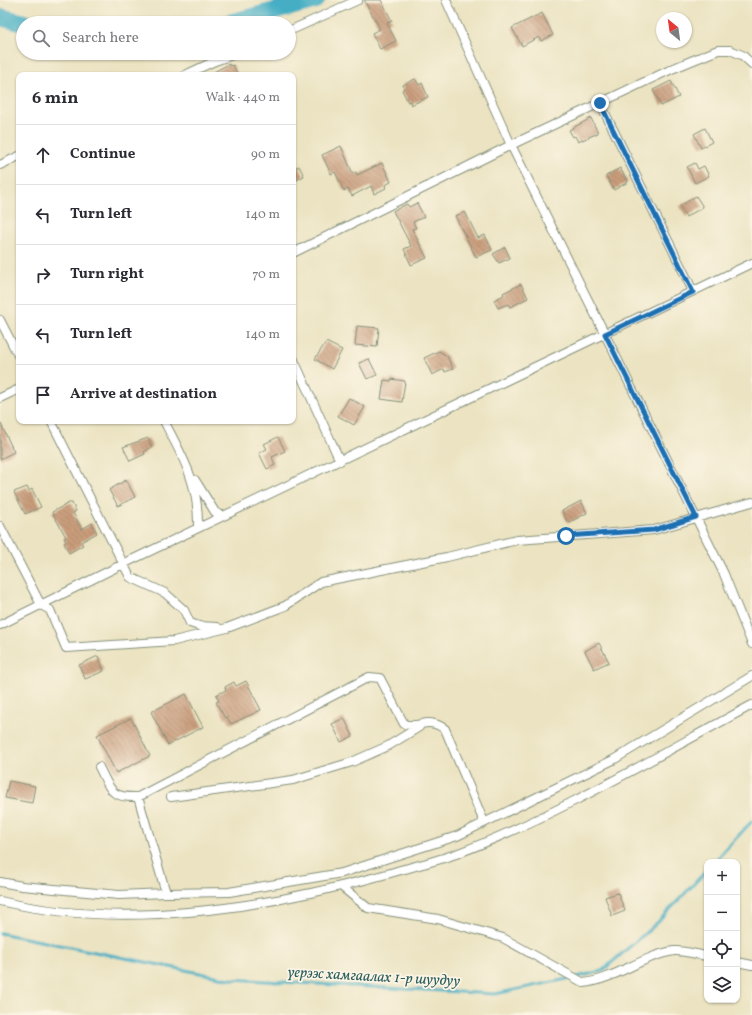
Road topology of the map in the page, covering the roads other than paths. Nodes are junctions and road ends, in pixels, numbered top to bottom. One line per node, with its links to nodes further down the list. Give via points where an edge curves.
1 (358, 0): 3 (street)
2 (446, 0): 8 (street)
3 (296, 28)
4 (218, 60): 6 (street)
5 (752, 64): 7 (street, via 742,55 730,50 718,50)
6 (191, 72)
7 (600, 103): 8 (street); 13 (street)
8 (512, 145): 11 (street); 15 (street)
9 (16, 157): 10 (street)
10 (0, 165)
11 (296, 252)
12 (752, 263): 13 (street)
13 (693, 292): 15 (street)
14 (0, 320): 16 (street)
15 (605, 334): 22 (street); 26 (street)
16 (16, 351)
17 (296, 365): 22 (street)
18 (16, 390): 19 (street)
19 (0, 398)
20 (53, 424): 29 (street)
21 (166, 424): 23 (street)
22 (340, 461): 25 (street)
23 (189, 469): 25 (street, via 215,512); 28 (street, via 198,506)
24 (752, 502): 26 (street)
25 (223, 516): 28 (street)
26 (696, 517): 32 (street, via 654,530 517,540 447,558 321,582 285,606); 33 (street, via 724,574)
27 (0, 526): 30 (street)
28 (198, 528): 29 (street)
29 (123, 564): 30 (street); 32 (street, via 130,578 165,593 184,610 190,623)
30 (41, 605): 31 (street); 32 (street, via 50,610 66,648 174,641)
31 (0, 625)
32 (227, 628)
33 (752, 644)
34 (752, 676): 40 (street, via 613,760)
35 (752, 705): 42 (street, via 552,812 455,854)
36 (427, 722): 38 (street, via 412,726 404,724 380,678 369,677); 39 (street, via 380,750 352,762 293,780); 40 (street, via 436,723 444,729)
37 (99, 768): 38 (street, via 112,792 118,796)
38 (138, 797): 43 (street)
39 (171, 797)
40 (484, 822): 43 (street, via 457,836 342,873 229,892)
41 (0, 882): 43 (street, via 119,894)
42 (342, 887): 44 (street, via 215,910 125,914 24,907); 45 (street, via 368,908 438,919 503,938 584,982 599,981 645,959 675,951)
43 (166, 893)
44 (0, 901)
45 (704, 956)
46 (740, 963): 47 (street)
47 (752, 965)

